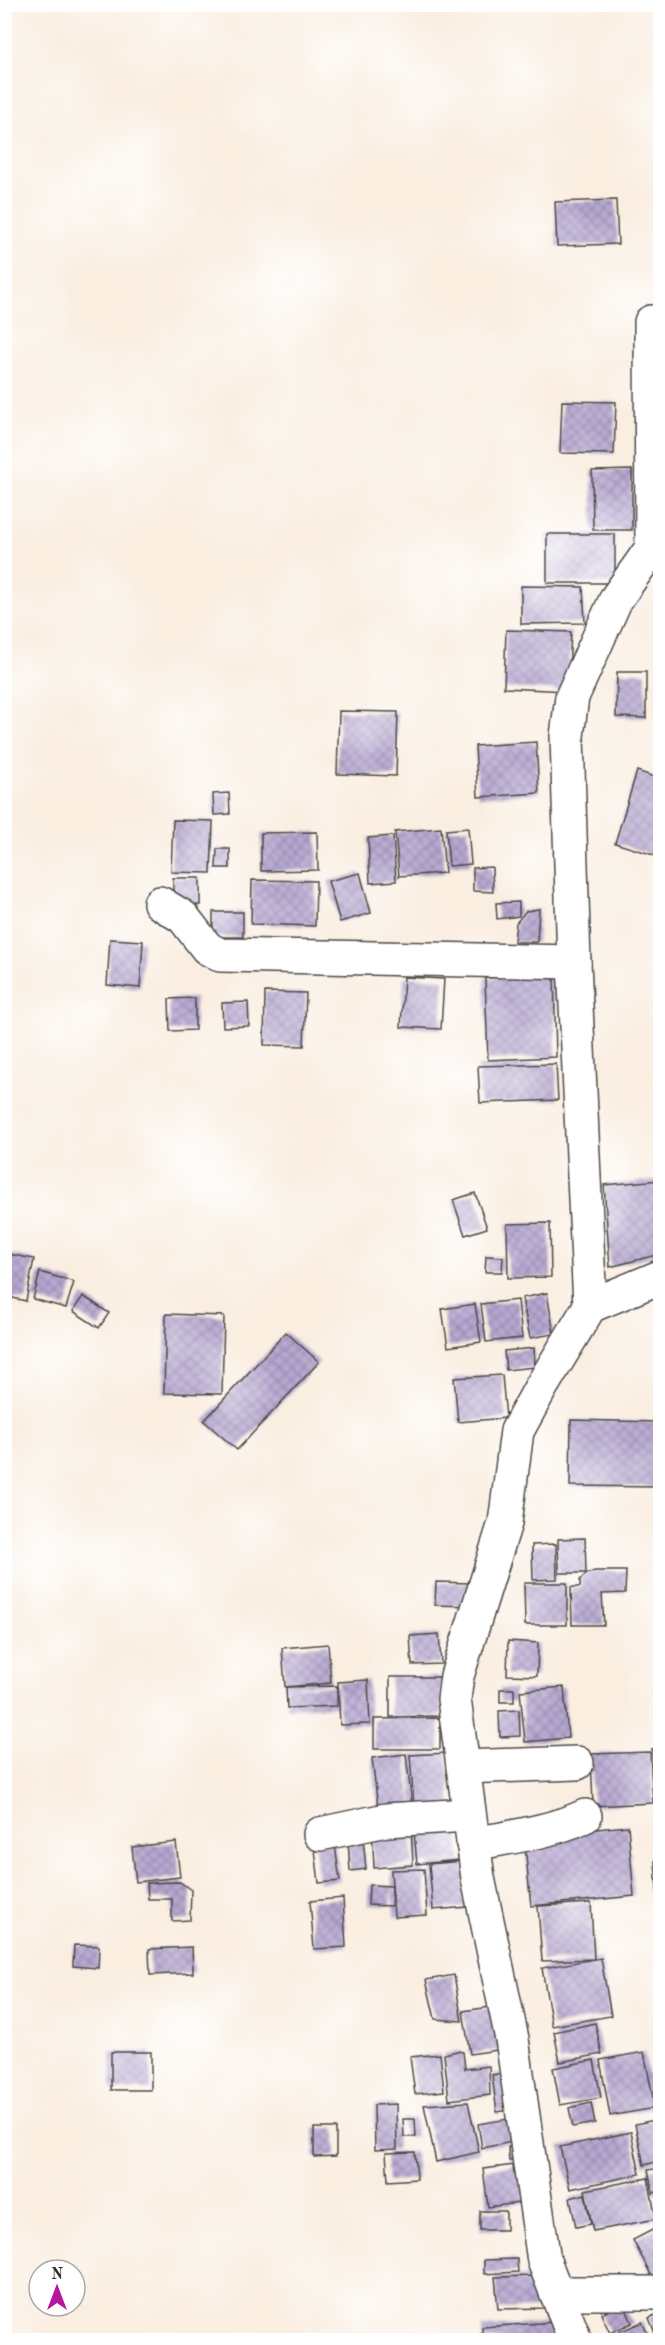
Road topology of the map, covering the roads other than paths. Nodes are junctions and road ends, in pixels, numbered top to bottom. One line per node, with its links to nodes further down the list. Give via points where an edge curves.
1 (651, 322): 2 (street)
2 (656, 547): 4 (street, via 616,600 572,697 567,736)
3 (160, 903): 4 (street, via 183,917 207,948 220,955)
4 (574, 962): 6 (street)
5 (660, 1277): 6 (street)
6 (590, 1306): 8 (street, via 517,1431 505,1523 457,1676 454,1699)
7 (577, 1763): 8 (street)
8 (463, 1767): 10 (street)
9 (585, 1816): 10 (street, via 547,1830)
10 (471, 1829): 11 (street, via 386,1820); 12 (street, via 512,2039 544,2261)
11 (320, 1834)
12 (556, 2293): 13 (street); 14 (street)
13 (660, 2293)
14 (575, 2340)

